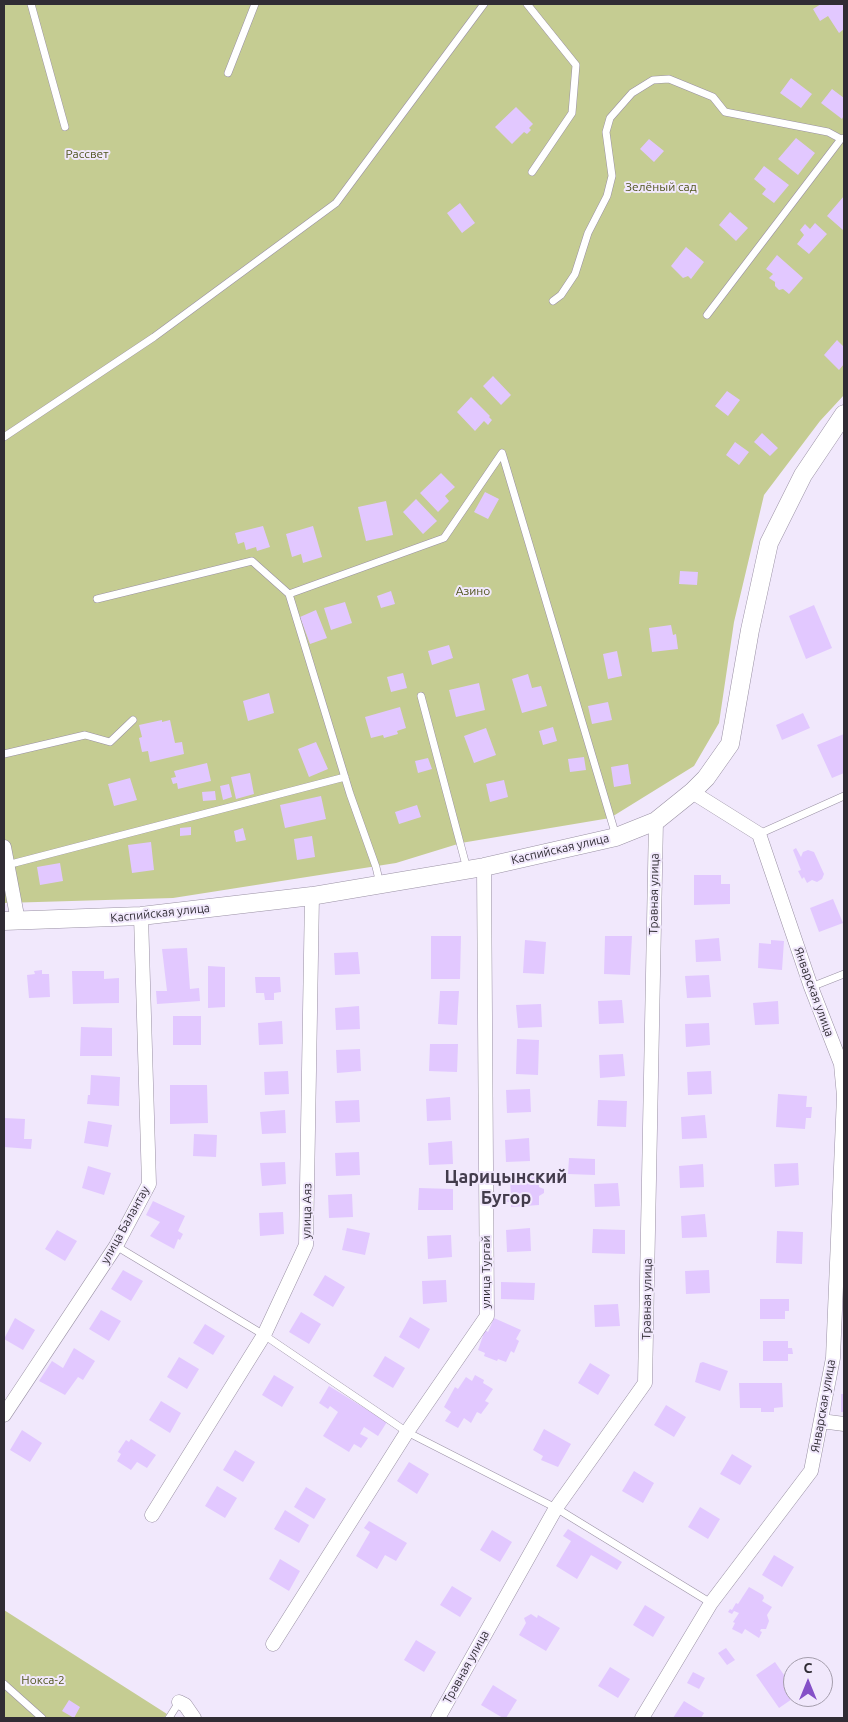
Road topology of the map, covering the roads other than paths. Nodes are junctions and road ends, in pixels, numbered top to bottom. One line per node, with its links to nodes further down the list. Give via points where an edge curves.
1 (32, 4): 6 (lane)
2 (255, 4): 5 (lane)
3 (484, 4): 12 (lane, via 336,203 154,337)
4 (527, 4): 8 (lane, via 576,65 572,113)
5 (228, 73)
6 (65, 127)
7 (843, 138): 9 (lane, via 828,132 725,112 713,97 669,79 653,80 632,93 610,118 606,132 612,176 607,196 588,233 575,274); 10 (lane)
8 (532, 172)
9 (553, 301)
10 (707, 315)
11 (843, 420): 19 (street, Каспийская улица, via 803,475 769,543 730,744)
12 (4, 437)
13 (289, 594): 14 (lane, via 252,561); 18 (lane); 23 (lane, via 444,538 502,452)
14 (97, 599)
15 (421, 696): 26 (lane)
16 (133, 720): 17 (lane, via 110,742 85,736)
17 (4, 754)
18 (345, 777): 25 (lane); 27 (lane)
19 (692, 792): 21 (street, Каспийская улица); 22 (street)
20 (844, 796): 22 (lane)
21 (656, 821): 23 (street, Каспийская улица); 41 (street, Травная улица, via 645,1383)
22 (759, 834): 32 (street, Январская улица)
23 (616, 837): 26 (street, Каспийская улица)
24 (4, 847): 25 (street)
25 (7, 865): 30 (street)
26 (475, 868): 27 (street, Каспийская улица); 40 (street, улица Тургай, via 487,1316)
27 (380, 884): 28 (street, Каспийская улица)
28 (312, 896): 29 (street, Каспийская улица); 36 (street, улица Аяз, via 306,1246)
29 (141, 916): 30 (street, Каспийская улица); 34 (street, улица Балантау, via 149,1184)
30 (11, 921)
31 (844, 974): 32 (lane)
32 (811, 987): 33 (street, Январская улица, via 841,1064)
33 (844, 1096): 35 (street, Январская улица)
34 (116, 1246): 36 (lane); 37 (street, улица Балантау)
35 (841, 1246): 38 (street, Январская улица, via 832,1358)
36 (264, 1335): 40 (lane); 42 (street, улица Аяз)
37 (4, 1415)
38 (821, 1421): 39 (street); 43 (street, Январская улица, via 811,1471)
39 (844, 1424)
40 (407, 1432): 41 (lane); 44 (street, улица Тургай)
41 (556, 1508): 43 (lane); 50 (street, Травная улица)
42 (152, 1515)
43 (711, 1604): 51 (street, Январская улица)
44 (272, 1644)
45 (4, 1684): 47 (lane)
46 (179, 1702): 48 (lane); 49 (street)
47 (42, 1718)
48 (169, 1718)
49 (194, 1718)
50 (438, 1718)
51 (642, 1718)

